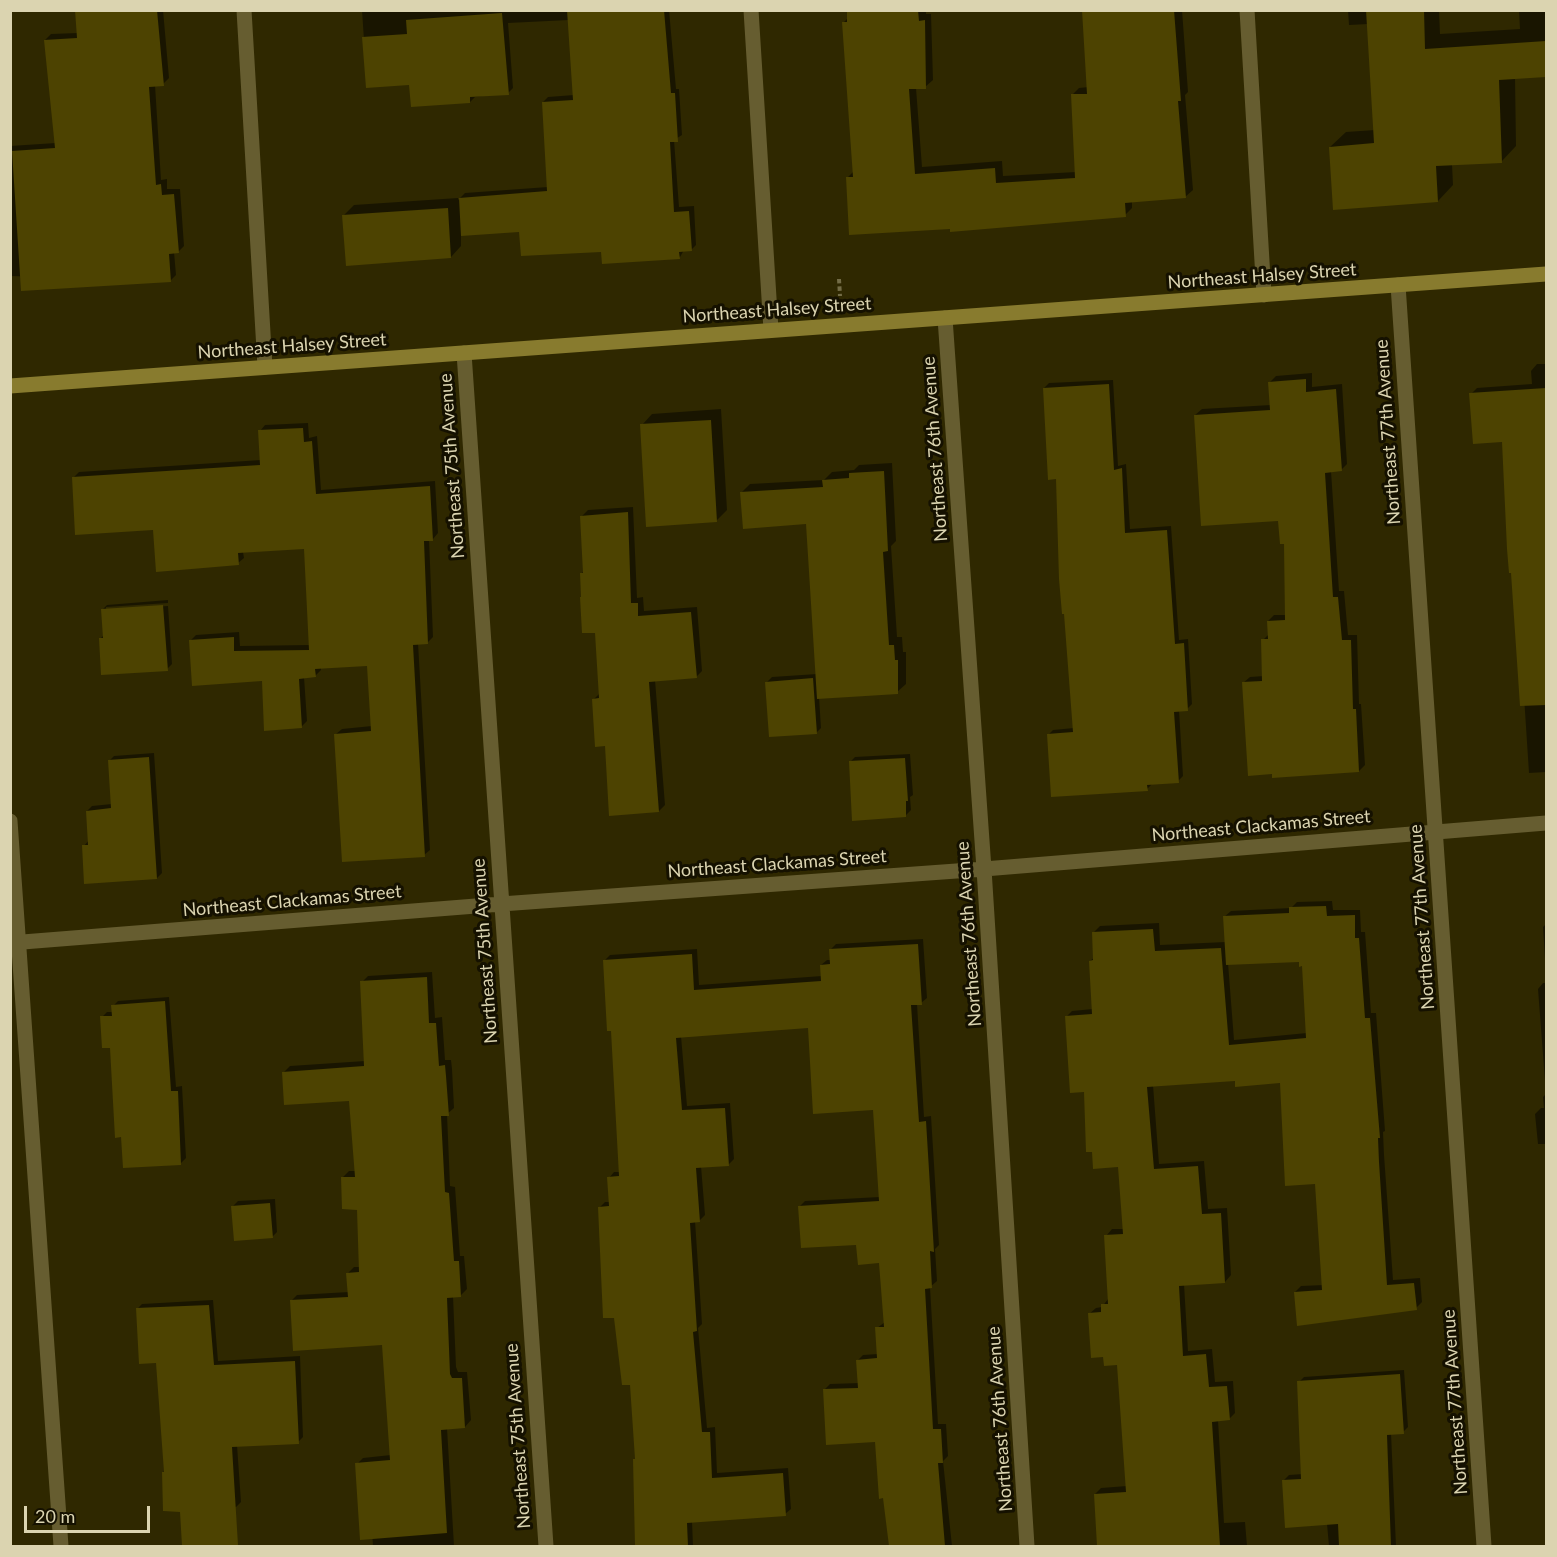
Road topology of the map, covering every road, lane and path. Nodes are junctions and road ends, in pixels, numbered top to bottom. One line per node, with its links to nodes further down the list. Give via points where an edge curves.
1 (244, 10): 10 (street)
2 (751, 10): 8 (street)
3 (1247, 10): 6 (street)
4 (1546, 274): 5 (main road, Northeast Halsey Street)
5 (1398, 285): 6 (main road, Northeast Halsey Street); 14 (street, Northeast 77th Avenue)
6 (1264, 295): 7 (main road, Northeast Halsey Street)
7 (945, 318): 8 (main road, Northeast Halsey Street); 15 (street, Northeast 76th Avenue)
8 (771, 330): 9 (main road, Northeast Halsey Street)
9 (465, 353): 10 (main road, Northeast Halsey Street); 16 (street, Northeast 75th Avenue)
10 (264, 367): 11 (main road, Northeast Halsey Street)
11 (10, 386)
12 (10, 821): 17 (street)
13 (1546, 823): 14 (street, Northeast Clackamas Street)
14 (1435, 831): 15 (street, Northeast Clackamas Street); 21 (street, Northeast 77th Avenue)
15 (984, 869): 16 (street, Northeast Clackamas Street); 20 (street, Northeast 76th Avenue)
16 (501, 904): 17 (street, Northeast Clackamas Street); 19 (street, Northeast 75th Avenue)
17 (15, 943): 18 (street)
18 (61, 1546)
19 (546, 1546)
20 (1028, 1546)
21 (1485, 1546)

